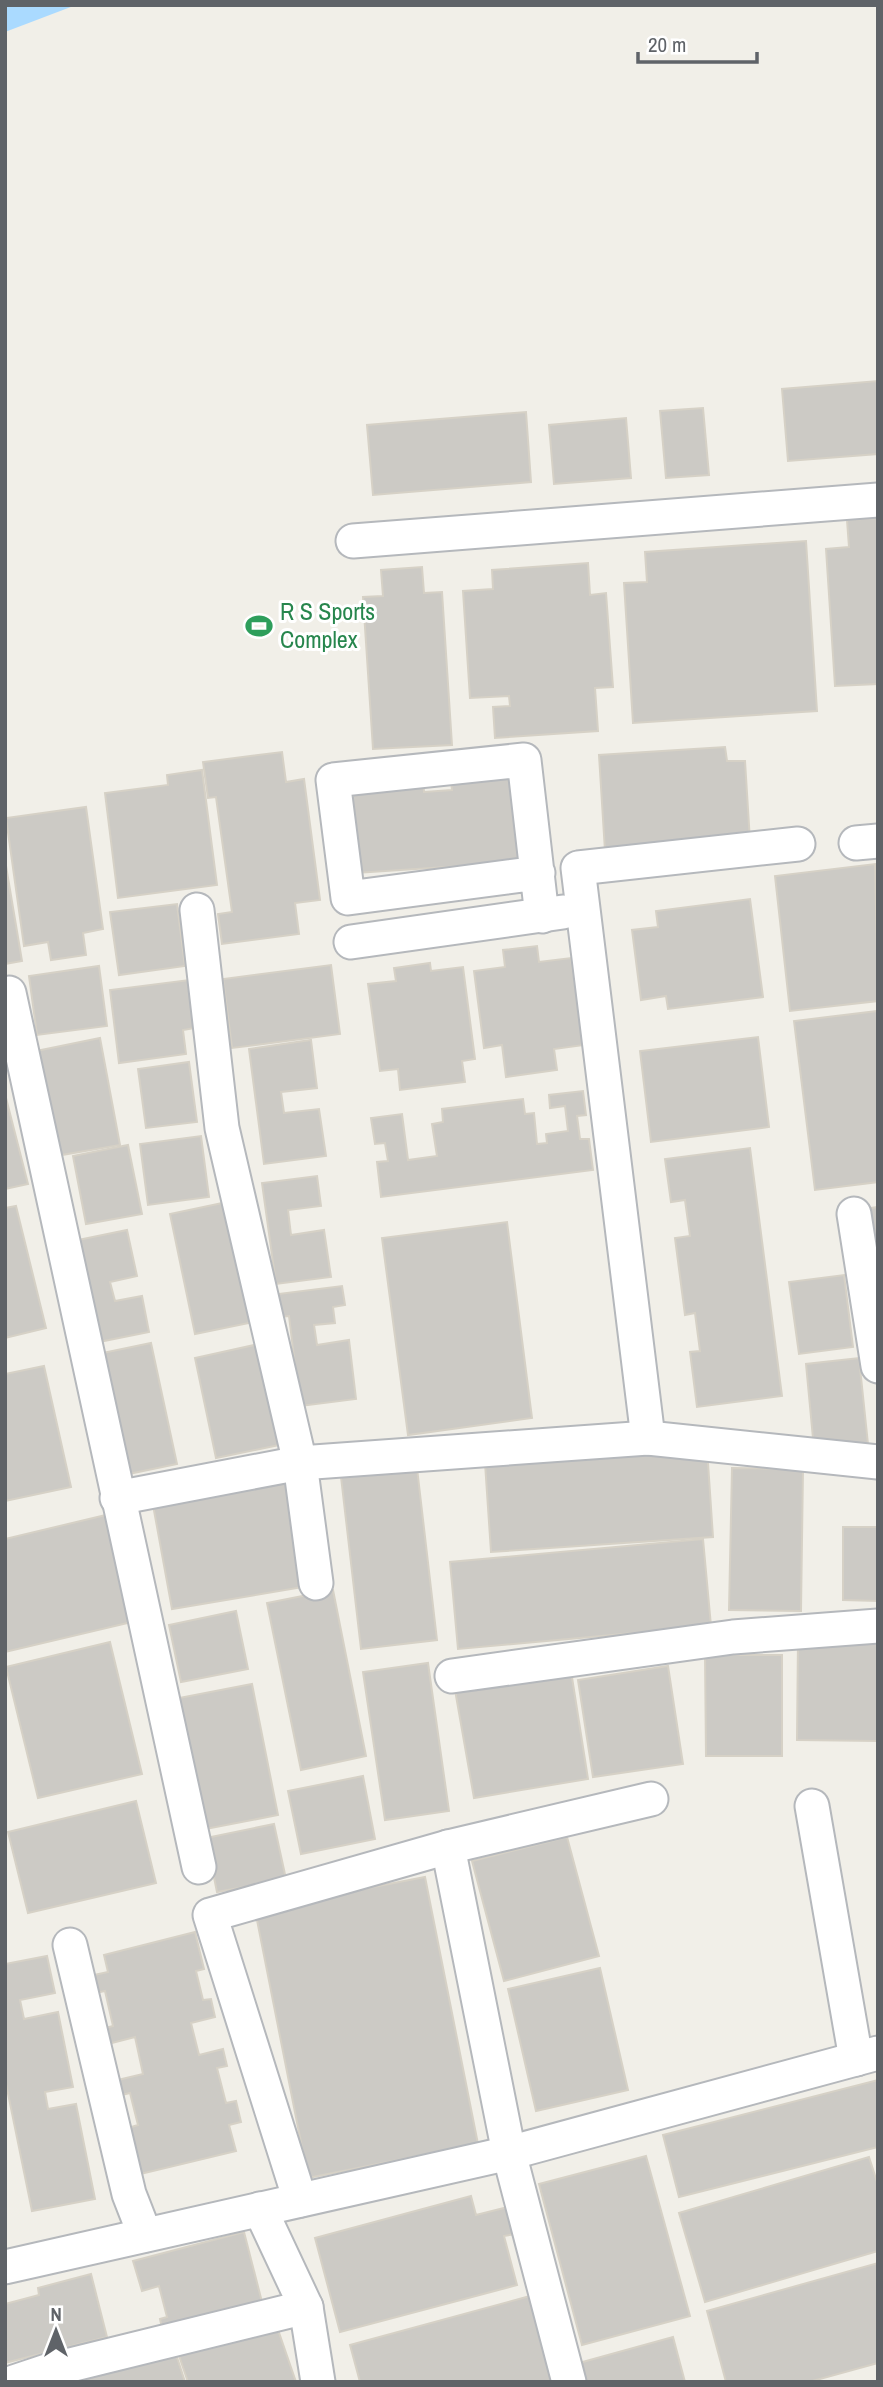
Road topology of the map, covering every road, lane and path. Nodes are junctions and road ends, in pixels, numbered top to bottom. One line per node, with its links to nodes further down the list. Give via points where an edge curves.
1 (878, 500): 2 (street)
2 (353, 541)
3 (798, 844): 6 (street, via 578,868)
4 (538, 873): 5 (street); 5 (street, via 524,760 333,780 348,898); 8 (street)
5 (378, 894): 9 (street)
6 (583, 908): 8 (street); 14 (street)
7 (197, 910): 16 (street, via 222,1128)
8 (542, 916): 9 (street)
9 (383, 938): 10 (street)
10 (351, 943)
11 (9, 993): 17 (street)
12 (854, 1214): 13 (street)
13 (878, 1366)
14 (648, 1438): 15 (street); 16 (street)
15 (878, 1462)
16 (300, 1463): 17 (street); 18 (street)
17 (117, 1499): 24 (street)
18 (316, 1583)
19 (878, 1626): 20 (street, via 733,1637)
20 (452, 1676)
21 (652, 1799): 23 (street)
22 (812, 1806): 26 (street)
23 (448, 1847): 27 (street); 28 (street, via 211,1915)
24 (199, 1867)
25 (70, 1945): 30 (street, via 129,2194)
26 (867, 2056): 27 (street)
27 (509, 2153): 28 (street); 35 (street)
28 (300, 2200): 29 (street)
29 (260, 2209): 30 (street); 32 (street)
30 (145, 2235): 31 (street)
31 (5, 2267)
32 (306, 2306): 33 (street); 34 (street)
33 (14, 2382)
34 (318, 2382)
35 (569, 2382)

